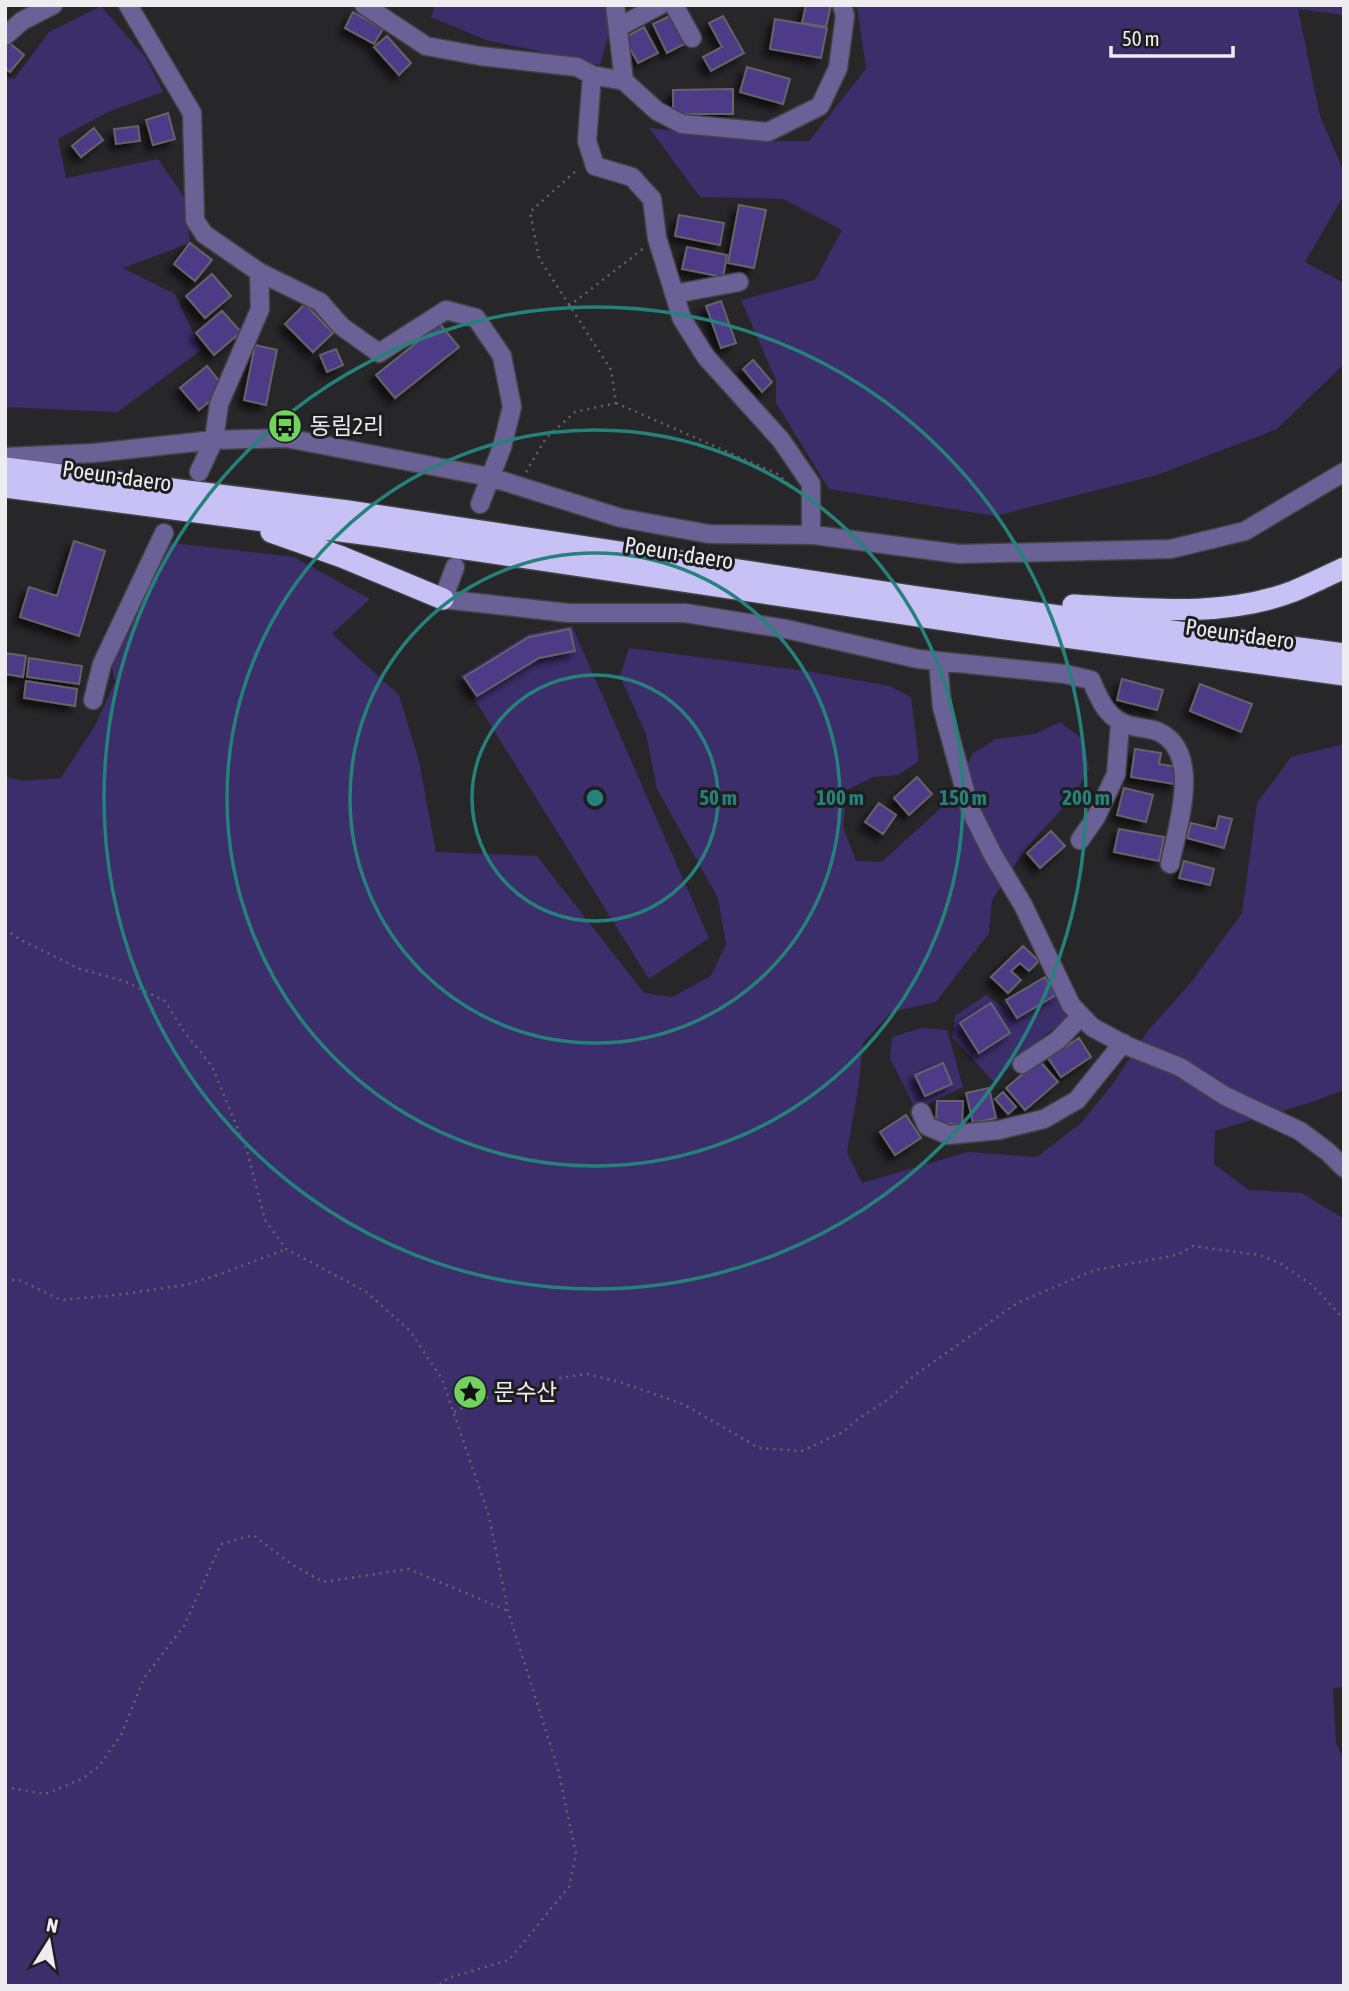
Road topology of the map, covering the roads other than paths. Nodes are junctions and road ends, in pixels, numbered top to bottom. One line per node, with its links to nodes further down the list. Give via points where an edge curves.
1 (53, 5): 9 (street)
2 (128, 5): 13 (street, via 192,113 195,220 204,234)
3 (363, 5): 11 (street, via 426,46 577,67)
4 (615, 5): 8 (street)
5 (660, 5): 8 (street)
6 (674, 5): 10 (street)
7 (842, 5): 12 (street, via 845,16 838,68 820,106 768,132 681,124 657,111)
8 (619, 27): 12 (street)
9 (5, 36)
10 (692, 38)
11 (592, 75): 12 (street); 15 (street, via 587,141 592,158 595,166 632,177 652,199 657,238)
12 (624, 80)
13 (259, 272): 16 (street, via 260,309 219,404); 21 (street, via 320,302 341,326 379,353 446,310 476,318 502,356 513,407)
14 (738, 282): 15 (street)
15 (674, 294): 26 (street, via 682,319 706,357 781,440 811,484)
16 (214, 440): 17 (street); 19 (street); 21 (street, via 286,438)
17 (5, 457)
18 (5, 468): 29 (highway, Poeun-daero, via 348,511)
19 (199, 472)
20 (1344, 472): 26 (street, via 1245,531 1171,549 959,554)
21 (490, 477): 23 (street); 26 (street, via 621,518 709,534)
22 (5, 487): 24 (highway, Poeun-daero)
23 (480, 503)
24 (201, 514): 30 (highway, via 342,556); 31 (highway, Poeun-daero)
25 (164, 533): 36 (street, via 102,664)
26 (811, 535)
27 (455, 568): 30 (street)
28 (1344, 568): 29 (highway, via 1293,592 1240,605 1183,611)
29 (918, 597): 32 (highway, Poeun-daero)
30 (443, 599): 33 (street, via 568,613 685,613)
31 (1172, 651): 34 (highway, Poeun-daero); 35 (highway)
32 (1344, 654)
33 (938, 661): 37 (street, via 1091,680 1102,706); 40 (street, via 942,707 970,809 1071,1005)
34 (1344, 675)
35 (1344, 686)
36 (93, 700)
37 (1120, 724): 38 (street, via 1116,774); 39 (street, via 1159,732 1178,747 1183,806)
38 (1080, 840)
39 (1170, 864)
40 (1081, 1016): 41 (street); 42 (street, via 1058,1040)
41 (1123, 1043): 43 (street, via 1077,1100 1044,1119 948,1135 927,1126); 44 (street, via 1180,1067 1225,1096 1300,1131)
42 (1022, 1064)
43 (921, 1112)
44 (1344, 1168)

